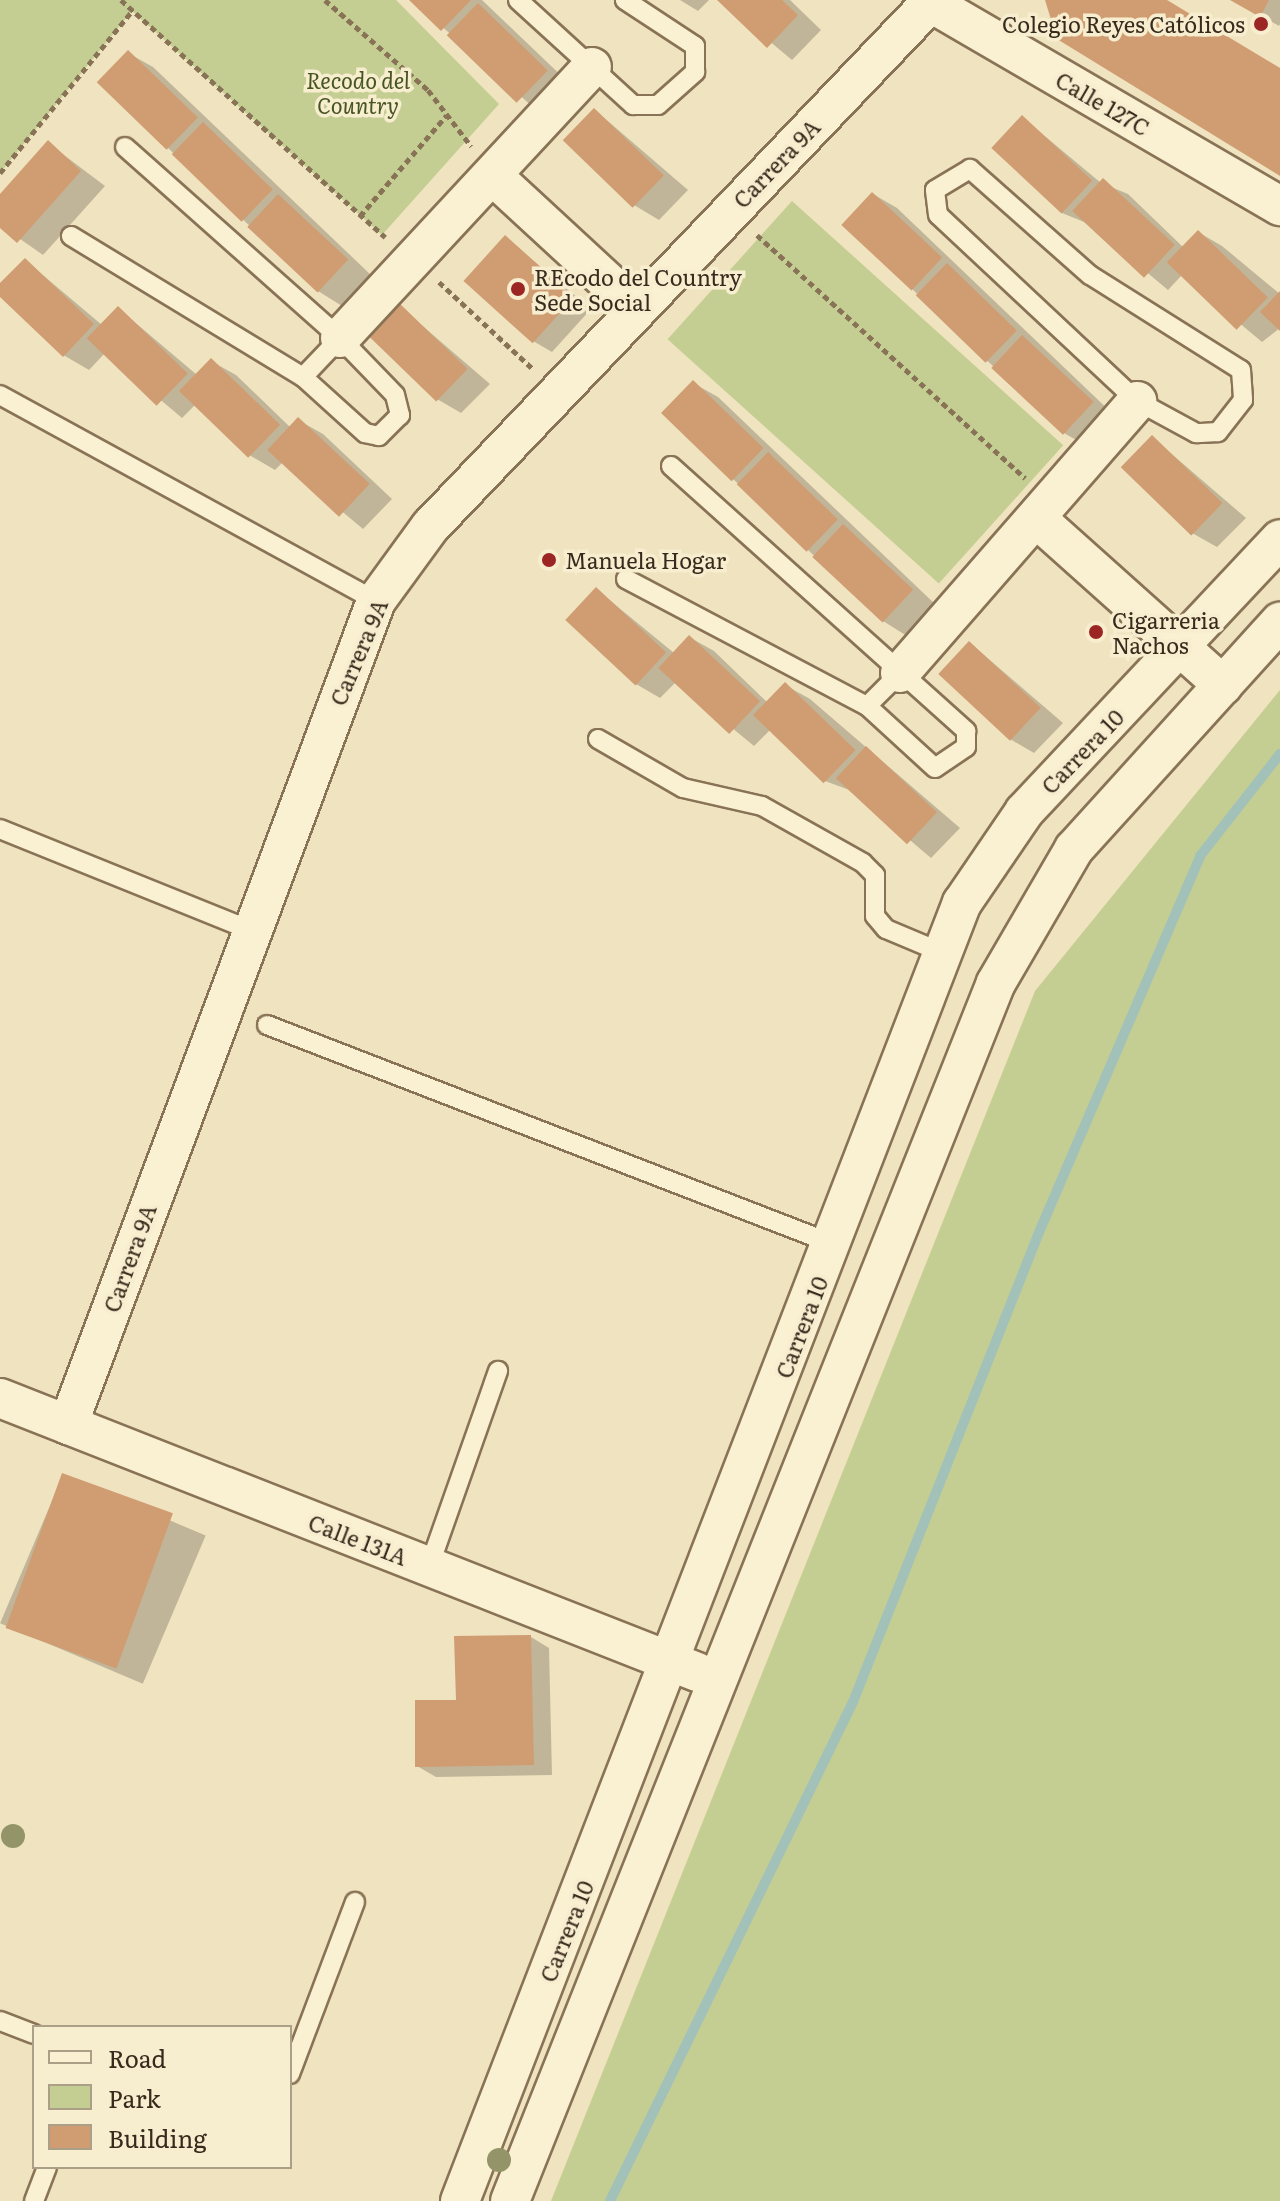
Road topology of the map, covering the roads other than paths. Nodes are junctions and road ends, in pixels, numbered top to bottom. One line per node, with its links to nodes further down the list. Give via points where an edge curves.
1 (518, 0): 4 (lane)
2 (625, 0): 4 (lane, via 695,46 695,72 647,108)
3 (930, 1): 7 (street, Calle 127C); 9 (street, Carrera 9A)
4 (592, 67): 6 (street)
5 (125, 147): 10 (lane)
6 (493, 176): 9 (street); 10 (street)
7 (1280, 206)
8 (71, 236): 11 (lane)
9 (635, 307): 18 (street, Carrera 9A, via 430,527)
10 (340, 338): 11 (lane); 11 (lane, via 395,395 400,415 379,436 365,433)
11 (303, 377)
12 (0, 395): 18 (lane)
13 (1137, 401): 13 (lane, via 1208,436 1243,400 1246,382 1241,370 1090,275 970,169 935,190 938,215); 15 (street)
14 (671, 466): 21 (lane)
15 (1043, 509): 20 (street); 21 (street)
16 (1280, 539): 20 (street, Carrera 10)
17 (626, 579): 23 (lane)
18 (376, 601): 26 (street, Carrera 9A)
19 (1280, 622): 22 (street, Carrera 10)
20 (1180, 647): 22 (street); 27 (street, Carrera 10, via 988,858)
21 (900, 673): 23 (lane); 23 (lane, via 966,731 966,747 935,768)
22 (1223, 685): 35 (street, Carrera 10, via 1074,849 1003,969)
23 (867, 706)
24 (598, 739): 27 (lane, via 683,788 762,806 863,863 875,875 875,916 886,929)
25 (0, 829): 26 (lane)
26 (248, 929): 32 (street, Carrera 9A)
27 (943, 953): 29 (street, Carrera 10)
28 (267, 1025): 29 (lane)
29 (833, 1244): 34 (street, Carrera 10)
30 (498, 1371): 33 (lane)
31 (0, 1398): 32 (street, Calle 131A)
32 (68, 1425): 33 (street, Calle 131A)
33 (429, 1567): 34 (street, Calle 131A)
34 (674, 1662): 35 (street, Calle 131A); 42 (street, Carrera 10)
35 (715, 1679): 43 (street, Carrera 10)
36 (355, 1902): 39 (lane)
37 (0, 2021): 38 (lane)
38 (32, 2033)
39 (292, 2069)
40 (46, 2169): 41 (lane)
41 (34, 2201)
42 (460, 2201)
43 (510, 2201)

